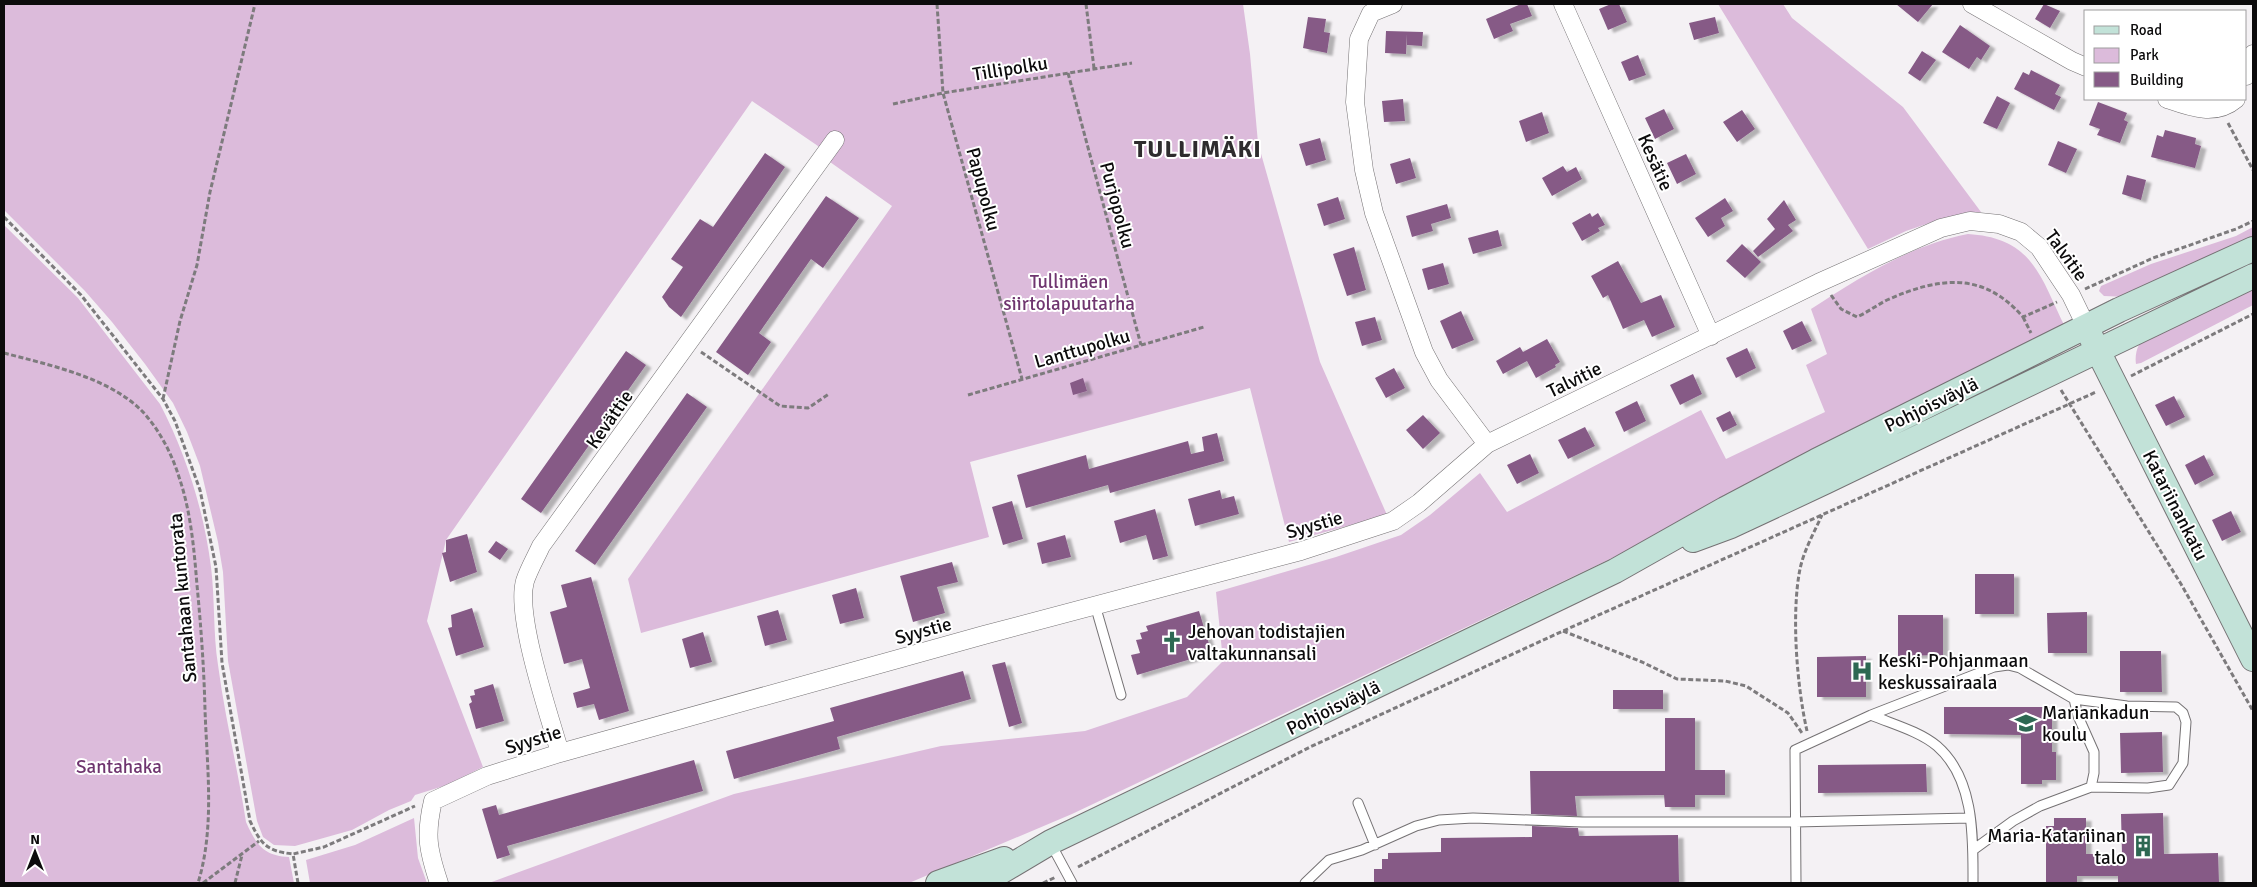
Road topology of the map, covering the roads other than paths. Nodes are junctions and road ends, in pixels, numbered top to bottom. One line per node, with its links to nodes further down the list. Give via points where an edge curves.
1 (1393, 4): 15 (street, via 1371,13 1359,40 1355,102 1364,170 1377,222 1424,352 1438,380)
2 (1563, 4): 13 (street, Kesätie)
3 (1972, 4): 5 (street)
4 (2253, 54): 6 (street)
5 (2084, 66)
6 (2247, 73)
7 (2170, 100): 8 (street, via 2202,109 2220,109)
8 (2234, 100)
9 (835, 140): 22 (street, Kevättie, via 542,546 525,581 522,604 528,637)
10 (2253, 249): 12 (main road, Pohjoisväylä)
11 (2253, 276): 14 (main road, Pohjoisväylä)
12 (2086, 326): 13 (street, Talvitie, via 2039,247 2021,232 1999,224 1970,221 1941,228 1898,246); 14 (main road, Katariinankatu); 16 (main road, Pohjoisväylä, via 1816,461)
13 (1711, 336): 15 (street, Talvitie)
14 (2098, 351): 16 (main road, Pohjoisväylä, via 1732,526); 18 (main road, Katariinankatu)
15 (1488, 444): 17 (street, Syystie, via 1393,521 1301,551)
16 (1615, 571): 27 (main road, Pohjoisväylä)
17 (1095, 605): 19 (lane); 22 (street, Syystie)
18 (2253, 659)
19 (1122, 695)
20 (2074, 699): 21 (lane, via 2020,668 2008,665 1994,667); 23 (lane, via 2094,752); 23 (lane, via 2126,706 2176,707 2186,722 2183,763 2169,785 2148,788)
21 (1871, 714): 25 (lane, via 1936,746 1960,779); 26 (lane, via 1795,750)
22 (560, 753): 30 (street, Syystie, via 487,776 433,801 427,826 429,854)
23 (2091, 786): 29 (lane, via 2040,806)
24 (1358, 803): 28 (lane)
25 (1970, 818): 26 (lane); 29 (lane)
26 (1795, 822): 28 (lane, via 1582,822 1473,818 1439,820 1416,826); 35 (lane)
27 (1050, 842): 31 (main road, Pohjoisväylä); 32 (main road, Pohjoisväylä); 33 (lane)
28 (1375, 845): 34 (lane, via 1330,860)
29 (1973, 850): 36 (lane)
30 (439, 883)
31 (938, 883)
32 (982, 883)
33 (1072, 883)
34 (1305, 883)
35 (1796, 883)
36 (1972, 883)

